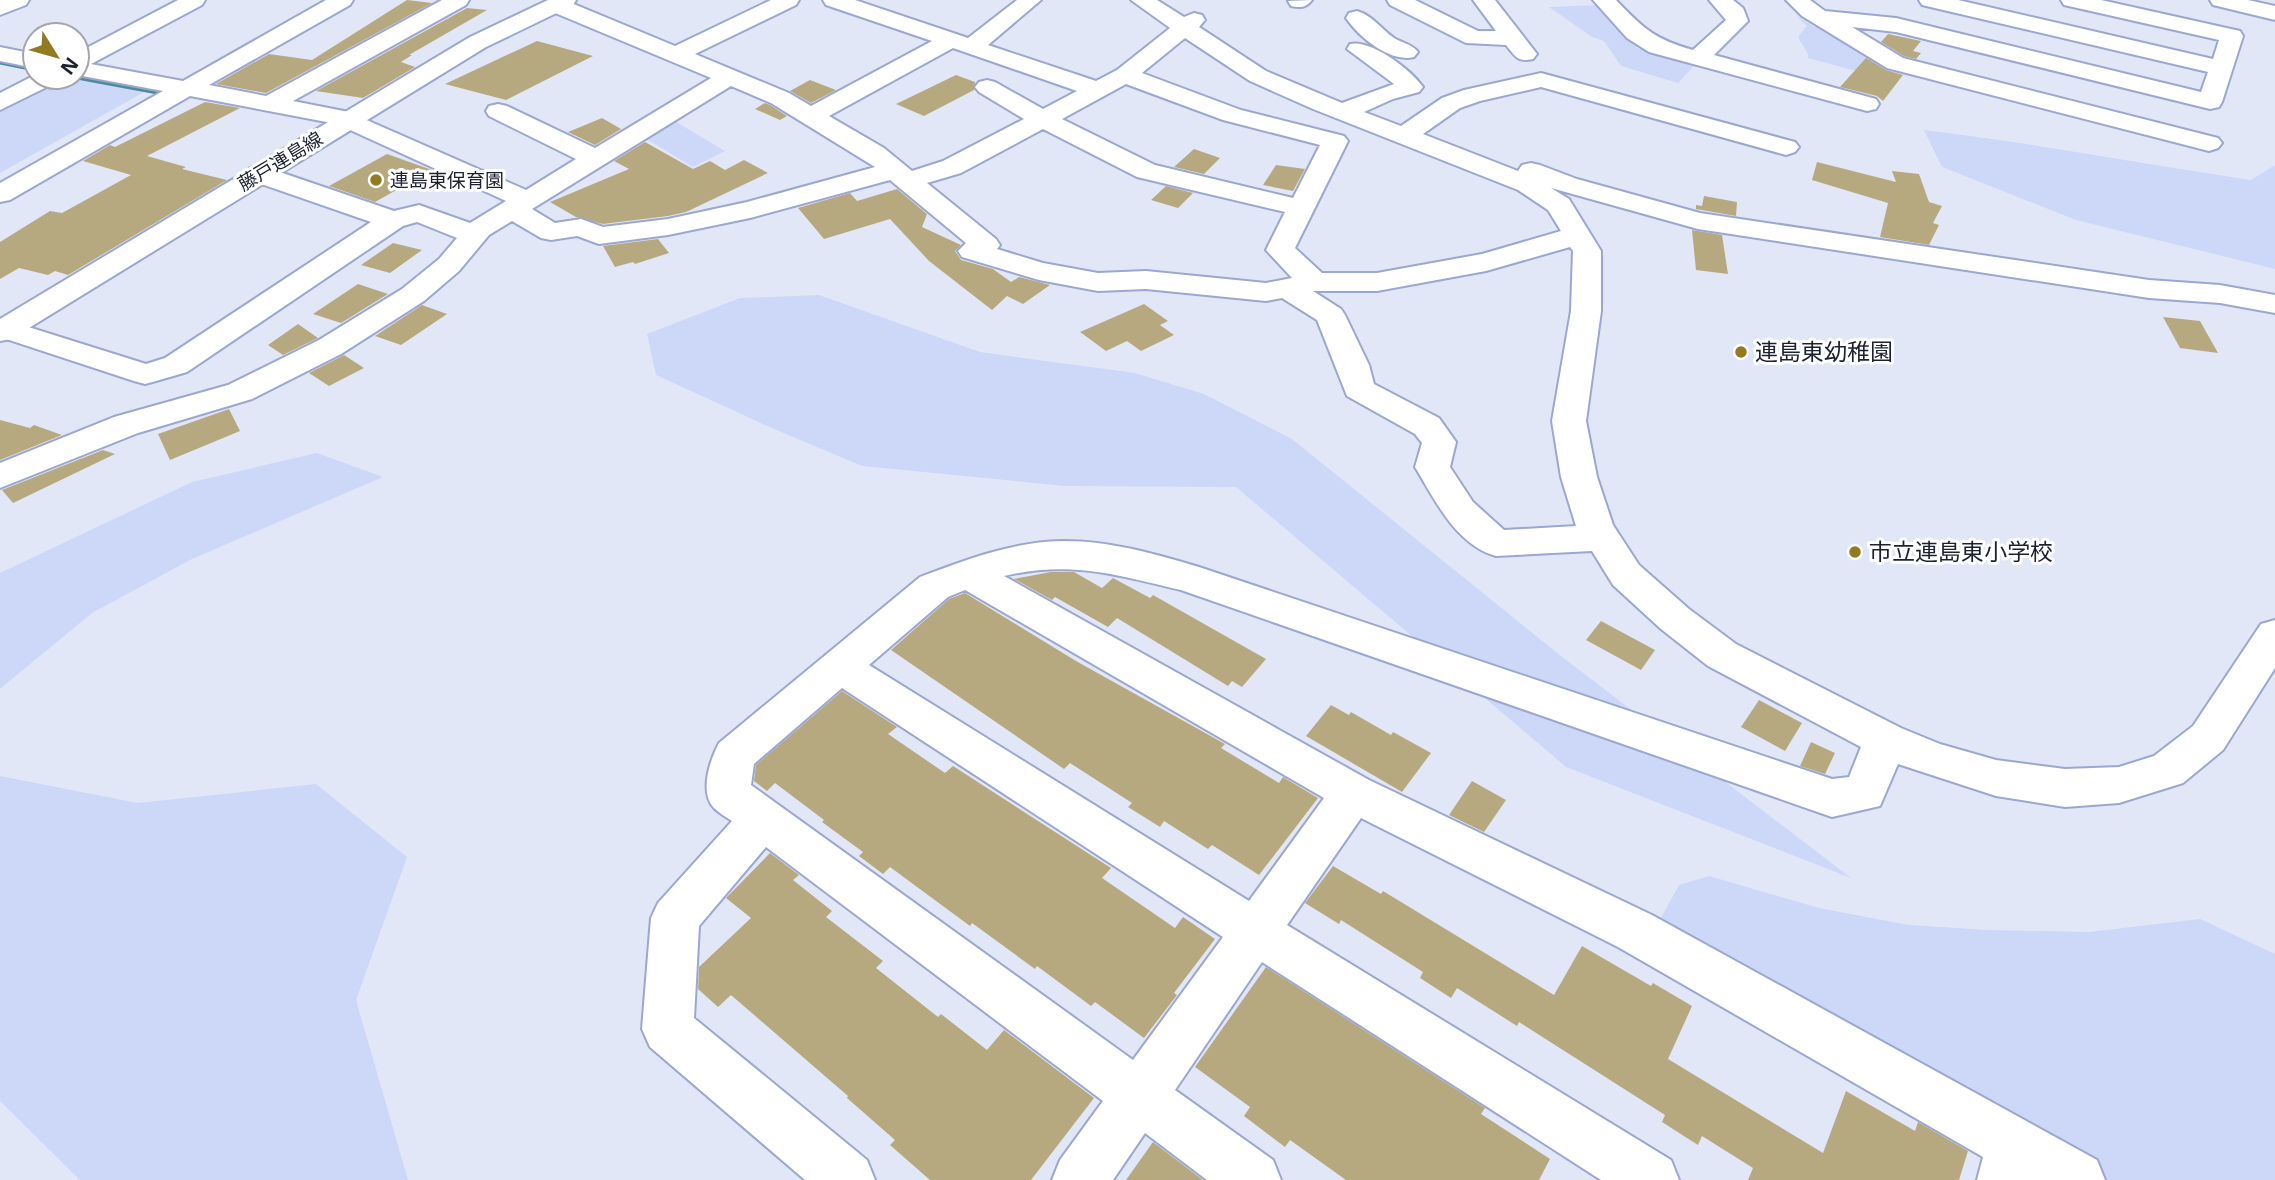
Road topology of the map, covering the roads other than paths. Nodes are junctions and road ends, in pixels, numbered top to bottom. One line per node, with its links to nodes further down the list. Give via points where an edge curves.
1 (18, 0): 20 (street)
2 (194, 0): 33 (street)
3 (317, 0): 43 (street)
4 (342, 0): 43 (street)
5 (458, 0): 47 (street)
6 (788, 0): 32 (street)
7 (834, 0): 29 (street)
8 (1030, 0): 29 (street)
9 (1398, 0): 25 (street)
10 (1484, 0): 28 (street)
11 (1604, 0): 35 (street, via 1650,43)
12 (1720, 0): 35 (street, via 1737,21)
13 (1797, 0): 23 (street)
14 (1914, 0): 26 (street)
15 (1930, 0): 37 (street)
16 (2052, 0): 17 (street, via 2046,12 2060,15)
17 (2070, 0): 37 (street, via 2232,36)
18 (2221, 0): 22 (street)
19 (560, 2): 32 (street); 52 (street, 藤戸連島線, via 478,42)
20 (0, 8)
21 (1171, 9): 39 (street); 49 (street, via 1258,76)
22 (2275, 13)
23 (1821, 17): 26 (street); 55 (street, via 1895,63)
24 (1357, 18): 27 (street)
25 (1446, 24): 27 (street); 28 (street, via 1474,38)
26 (1896, 25): 37 (street, via 2210,102)
27 (1382, 37): 36 (street, via 1416,58)
28 (1513, 38): 41 (street)
29 (961, 43): 44 (street); 51 (street)
30 (1358, 49): 36 (street)
31 (0, 54): 34 (street)
32 (677, 54): 40 (street)
33 (91, 55)
34 (21, 58)
35 (1698, 58): 48 (street)
36 (1390, 68): 49 (street, via 1411,87)
37 (2221, 68)
38 (91, 71): 43 (street)
39 (1125, 75): 44 (street); 64 (street, via 1232,115 1335,141)
40 (730, 77): 51 (street); 57 (street)
41 (1541, 80): 54 (street, via 1451,103); 56 (street)
42 (987, 87): 53 (street)
43 (168, 88): 47 (street); 60 (street); 62 (street)
44 (1096, 89): 53 (street)
45 (23, 91): 46 (street)
46 (0, 103)
47 (269, 104): 52 (street)
48 (1867, 104)
49 (1348, 109): 54 (street)
50 (498, 111): 57 (street)
51 (811, 116): 59 (street)
52 (349, 120): 58 (street, 藤戸連島線); 63 (street)
53 (1043, 120): 59 (street, via 952,167); 64 (street, via 1146,171)
54 (1409, 132): 61 (street)
55 (2209, 143)
56 (1786, 147)
57 (597, 159): 63 (street)
58 (259, 174): 65 (street); 72 (street, 藤戸連島線)
59 (903, 175): 63 (street, via 668,227 599,236 581,227 551,232); 68 (street, via 986,244 972,251 1039,271 1098,282 1146,280 1266,292)
60 (0, 177)
61 (1546, 185): 67 (street); 69 (street, via 1698,221)
62 (0, 194)
63 (521, 205): 66 (street)
64 (1301, 208): 68 (street, via 1280,250)
65 (393, 220): 66 (street, via 419,213); 72 (street, via 176,365 145,374)
66 (474, 235): 73 (street, via 449,265 413,295 330,347 240,392 126,425)
67 (1579, 235): 68 (street, via 1486,262 1377,282); 74 (street, via 1587,251 1587,289 1569,422 1579,477)
68 (1301, 285): 74 (street, via 1330,315 1359,389 1427,426 1439,442 1432,467 1460,510 1496,543)
69 (2149, 289): 70 (street); 71 (street)
70 (2275, 304)
71 (2275, 320)
72 (3, 331)
73 (0, 476)
74 (1602, 538): 78 (street, via 1626,575 1722,655)
75 (967, 573): 77 (street, via 934,587); 78 (street, via 1038,555 1082,555 1186,577 1832,797 1864,793); 79 (street)
76 (2275, 635): 78 (street, via 2208,738 2168,769 2119,785 2065,789 1996,778)
77 (839, 666): 80 (street, via 734,756 728,793); 81 (street)
78 (1886, 740)
79 (1353, 793): 81 (street); 83 (street, via 1635,931)
80 (762, 820): 82 (street); 84 (street, via 675,918 668,1029)
81 (1256, 932): 82 (street); 87 (street)
82 (1138, 1096): 85 (street); 86 (street)
83 (2009, 1162): 88 (street)
84 (846, 1180)
85 (1080, 1180)
86 (1252, 1180)
87 (1651, 1180)
88 (2077, 1180)

